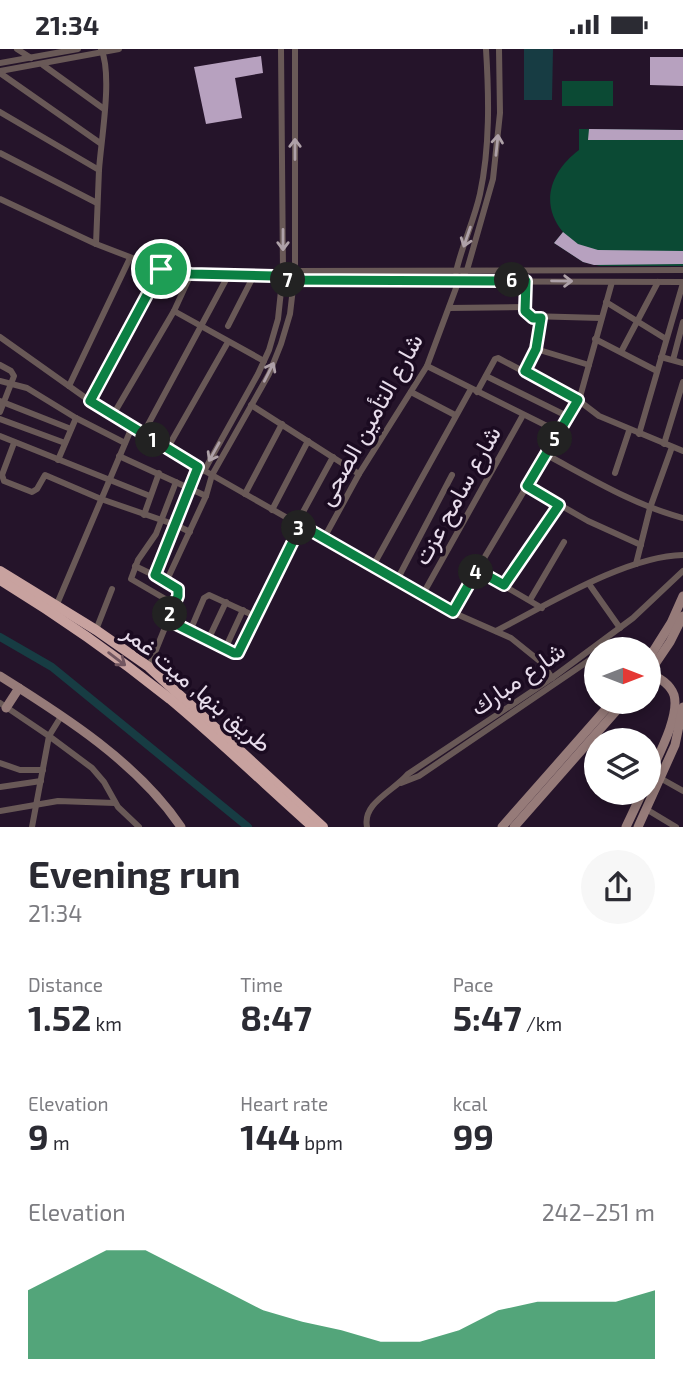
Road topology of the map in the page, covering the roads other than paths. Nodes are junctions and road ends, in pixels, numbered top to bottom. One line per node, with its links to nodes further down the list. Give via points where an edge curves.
1 (17, 49): 9 (street)
2 (78, 49): 9 (street)
3 (116, 49): 8 (street)
4 (281, 49): 20 (street)
5 (295, 49): 21 (street, one-way to 5)
6 (486, 49): 18 (street, via 489,113)
7 (499, 49): 19 (street, one-way to 7)
8 (102, 51): 11 (street); 13 (street)
9 (31, 58): 10 (street)
10 (0, 64)
11 (43, 65): 12 (street); 13 (street)
12 (0, 72): 15 (street)
13 (104, 109): 15 (street)
14 (1, 115): 17 (street)
15 (100, 143): 17 (street)
16 (0, 153): 23 (street)
17 (99, 170): 23 (street)
18 (483, 178): 19 (street); 24 (street)
19 (494, 179): 25 (street)
20 (282, 191): 21 (street); 35 (street, one-way to 35)
21 (295, 191): 34 (street)
22 (0, 199): 26 (street)
23 (97, 203): 26 (street)
24 (477, 207): 25 (street); 28 (street, one-way to 28)
25 (486, 210): 29 (street)
26 (96, 244): 27 (street)
27 (130, 258): 30 (street); 76 (street)
28 (459, 259): 29 (street); 31 (street)
29 (470, 261): 32 (street)
30 (161, 269): 36 (street); 81 (street)
31 (456, 270): 32 (street); 34 (street); 40 (street)
32 (467, 270): 33 (street); 40 (street)
33 (683, 270)
34 (295, 271): 35 (street); 42 (street)
35 (283, 272): 39 (street); 41 (street)
36 (191, 274): 37 (street); 50 (street)
37 (229, 274): 38 (street); 55 (street)
38 (254, 275): 39 (street); 56 (street)
39 (274, 276): 41 (street)
40 (459, 279): 42 (street); 43 (street); 49 (street, شارع التأمين الصحى)
41 (282, 280): 42 (street); 65 (street, via 278,319)
42 (295, 281): 82 (street, one-way to 42, via 281,344)
43 (526, 281): 44 (street, one-way to 44); 48 (street)
44 (612, 282): 45 (street); 47 (street)
45 (658, 282): 46 (street); 53 (street)
46 (683, 282): 59 (street)
47 (606, 302): 52 (street); 53 (street)
48 (525, 307): 49 (street); 51 (street, via 529,316)
49 (449, 308): 69 (street, شارع التأمين الصحى)
50 (174, 311): 55 (street); 84 (street)
51 (541, 318): 52 (street); 61 (street)
52 (601, 318): 58 (street)
53 (638, 321): 59 (street); 62 (street)
54 (683, 322): 64 (street)
55 (200, 326): 60 (street); 95 (street)
56 (229, 326)
57 (0, 337): 76 (street)
58 (595, 339): 62 (street); 68 (street)
59 (666, 339): 63 (street)
60 (228, 342): 65 (street); 104 (street)
61 (536, 349): 68 (street); 70 (street)
62 (621, 352): 71 (street)
63 (661, 357): 64 (street); 71 (street)
64 (673, 360): 66 (street)
65 (264, 361): 110 (street, one-way to 110)
66 (683, 363)
67 (0, 365): 75 (street, via 13,372)
68 (589, 365): 79 (street)
69 (427, 366): 77 (street); 78 (street, شارع التأمين الصحى)
70 (525, 371): 72 (street, via 498,358); 79 (street)
71 (657, 371): 96 (street)
72 (486, 376): 77 (street); 87 (street)
73 (0, 381): 75 (street)
74 (683, 382): 102 (street)
75 (10, 385): 80 (street); 88 (street, via 27,388)
76 (69, 386): 81 (street)
77 (474, 390): 85 (street); 86 (street)
78 (411, 392): 85 (street); 113 (street, شارع التأمين الصحى)
79 (578, 400): 87 (street); 93 (street)
80 (2, 401): 83 (street); 92 (street)
81 (90, 401): 84 (street)
82 (251, 405): 90 (street); 114 (street)
83 (0, 412)
84 (113, 415): 91 (street)
85 (455, 415): 139 (street)
86 (523, 415): 94 (street); 150 (street, شارع سامح عزت)
87 (569, 417): 94 (street)
88 (75, 418): 92 (street); 101 (street)
89 (0, 419): 100 (street)
90 (282, 424): 98 (street); 120 (street)
91 (131, 427): 95 (street); 101 (street)
92 (71, 429): 100 (street)
93 (629, 431): 96 (street); 112 (street)
94 (559, 432): 106 (street)
95 (143, 434): 104 (street)
96 (639, 435): 102 (street)
97 (0, 436): 99 (street)
98 (308, 441): 108 (street); 126 (street)
99 (14, 443): 109 (street); 123 (street, via 4,481 32,492 45,475)
100 (65, 443): 109 (street)
101 (125, 443): 107 (street)
102 (664, 444): 103 (street)
103 (672, 447): 105 (street); 125 (street)
104 (167, 449): 110 (street)
105 (683, 451)
106 (545, 454): 118 (street); 125 (street)
107 (119, 456): 111 (street); 116 (street)
108 (333, 457): 113 (street); 130 (street)
109 (58, 460): 116 (street)
110 (201, 469): 114 (street); 119 (street)
111 (159, 473): 117 (street); 121 (street)
112 (615, 473)
113 (359, 474): 133 (street, شارع التأمين الصحى)
114 (212, 475): 120 (street); 122 (street)
115 (452, 475): 145 (street)
116 (109, 480): 121 (street); 123 (street)
117 (176, 482): 119 (street); 129 (street)
118 (527, 486): 124 (street); 140 (street)
119 (190, 489): 122 (street); 131 (street)
120 (245, 494): 126 (street)
121 (150, 496): 127 (street)
122 (205, 496): 132 (street)
123 (102, 499): 127 (street); 154 (street)
124 (559, 505): 135 (street); 147 (street)
125 (650, 508): 128 (street); 135 (street)
126 (272, 510): 130 (street)
127 (144, 515): 129 (street)
128 (683, 518)
129 (161, 520): 131 (street); 138 (street)
130 (299, 524): 133 (street); 160 (street)
131 (176, 525): 132 (street); 143 (street)
132 (190, 532): 146 (street)
133 (324, 538): 139 (street)
134 (565, 542): 152 (street)
135 (641, 545): 137 (street)
136 (683, 555): 137 (street)
137 (636, 565): 148 (street)
138 (135, 566): 143 (street); 155 (street, via 133,582)
139 (373, 566): 145 (street)
140 (477, 570): 147 (street); 158 (street)
141 (0, 571): 154 (highway, طريق بنها, ميت غمر)
142 (683, 571): 162 (street, شارع مبارك)
143 (155, 575): 146 (street)
144 (0, 580): 165 (highway, طريق بنها, ميت غمر)
145 (397, 580): 150 (street)
146 (168, 582): 155 (street, via 178,589)
147 (504, 585): 152 (street)
148 (589, 585): 156 (street); 162 (street)
149 (112, 589): 165 (street)
150 (423, 594): 158 (street)
151 (683, 596): 166 (main road)
152 (530, 600): 156 (street)
153 (226, 602): 157 (street); 163 (street, via 206,596); 167 (street)
154 (57, 604): 165 (highway, طريق بنها, ميت غمر)
155 (174, 604): 161 (street)
156 (542, 608): 164 (street)
157 (243, 610): 160 (street); 168 (street)
158 (453, 612): 164 (street)
159 (683, 616): 169 (main road)
160 (257, 617): 168 (street, via 238,653)
161 (168, 620): 163 (street); 171 (street)
162 (620, 628): 173 (street, شارع مبارك)
163 (190, 631): 167 (street)
164 (496, 631): 173 (street, via 527,650)
165 (93, 634): 171 (highway, طريق بنها, ميت غمر); 202 (highway, طريق بنها, ميت غمر, one-way to 202)
166 (662, 637)
167 (208, 640): 168 (street)
168 (225, 649)
169 (662, 654)
170 (584, 663): 181 (street, شارع مبارك)
171 (149, 667): 203 (highway, طريق بنها, ميت غمر)
172 (0, 676): 175 (main road)
173 (552, 678): 181 (street, شارع مبارك)
174 (662, 682): 184 (main road, via 675,702)
175 (19, 688): 176 (main road); 180 (main road)
176 (3, 706): 182 (street)
177 (683, 707): 183 (main road)
178 (601, 714): 205 (main road)
179 (613, 714): 206 (main road)
180 (62, 715): 182 (street); 201 (main road, via 128,769)
181 (500, 717): 204 (street, شارع مبارك, via 370,808)
182 (49, 736): 186 (street); 193 (street, via 92,768)
183 (679, 748): 187 (main road)
184 (661, 749)
185 (0, 763): 186 (street, via 20,770)
186 (43, 770): 189 (street)
187 (661, 776)
188 (661, 779): 191 (street)
189 (41, 781): 190 (street); 192 (street)
190 (0, 787)
191 (683, 791)
192 (38, 803): 193 (street); 197 (street); 199 (street)
193 (115, 803): 200 (street)
194 (638, 805): 198 (main road)
195 (648, 805): 196 (main road)
196 (646, 809): 198 (main road); 207 (street)
197 (0, 811)
198 (631, 826)
199 (32, 827)
200 (139, 827)
201 (181, 827)
202 (313, 827)
203 (323, 827)
204 (367, 827)
205 (502, 827)
206 (513, 827)
207 (676, 827)

